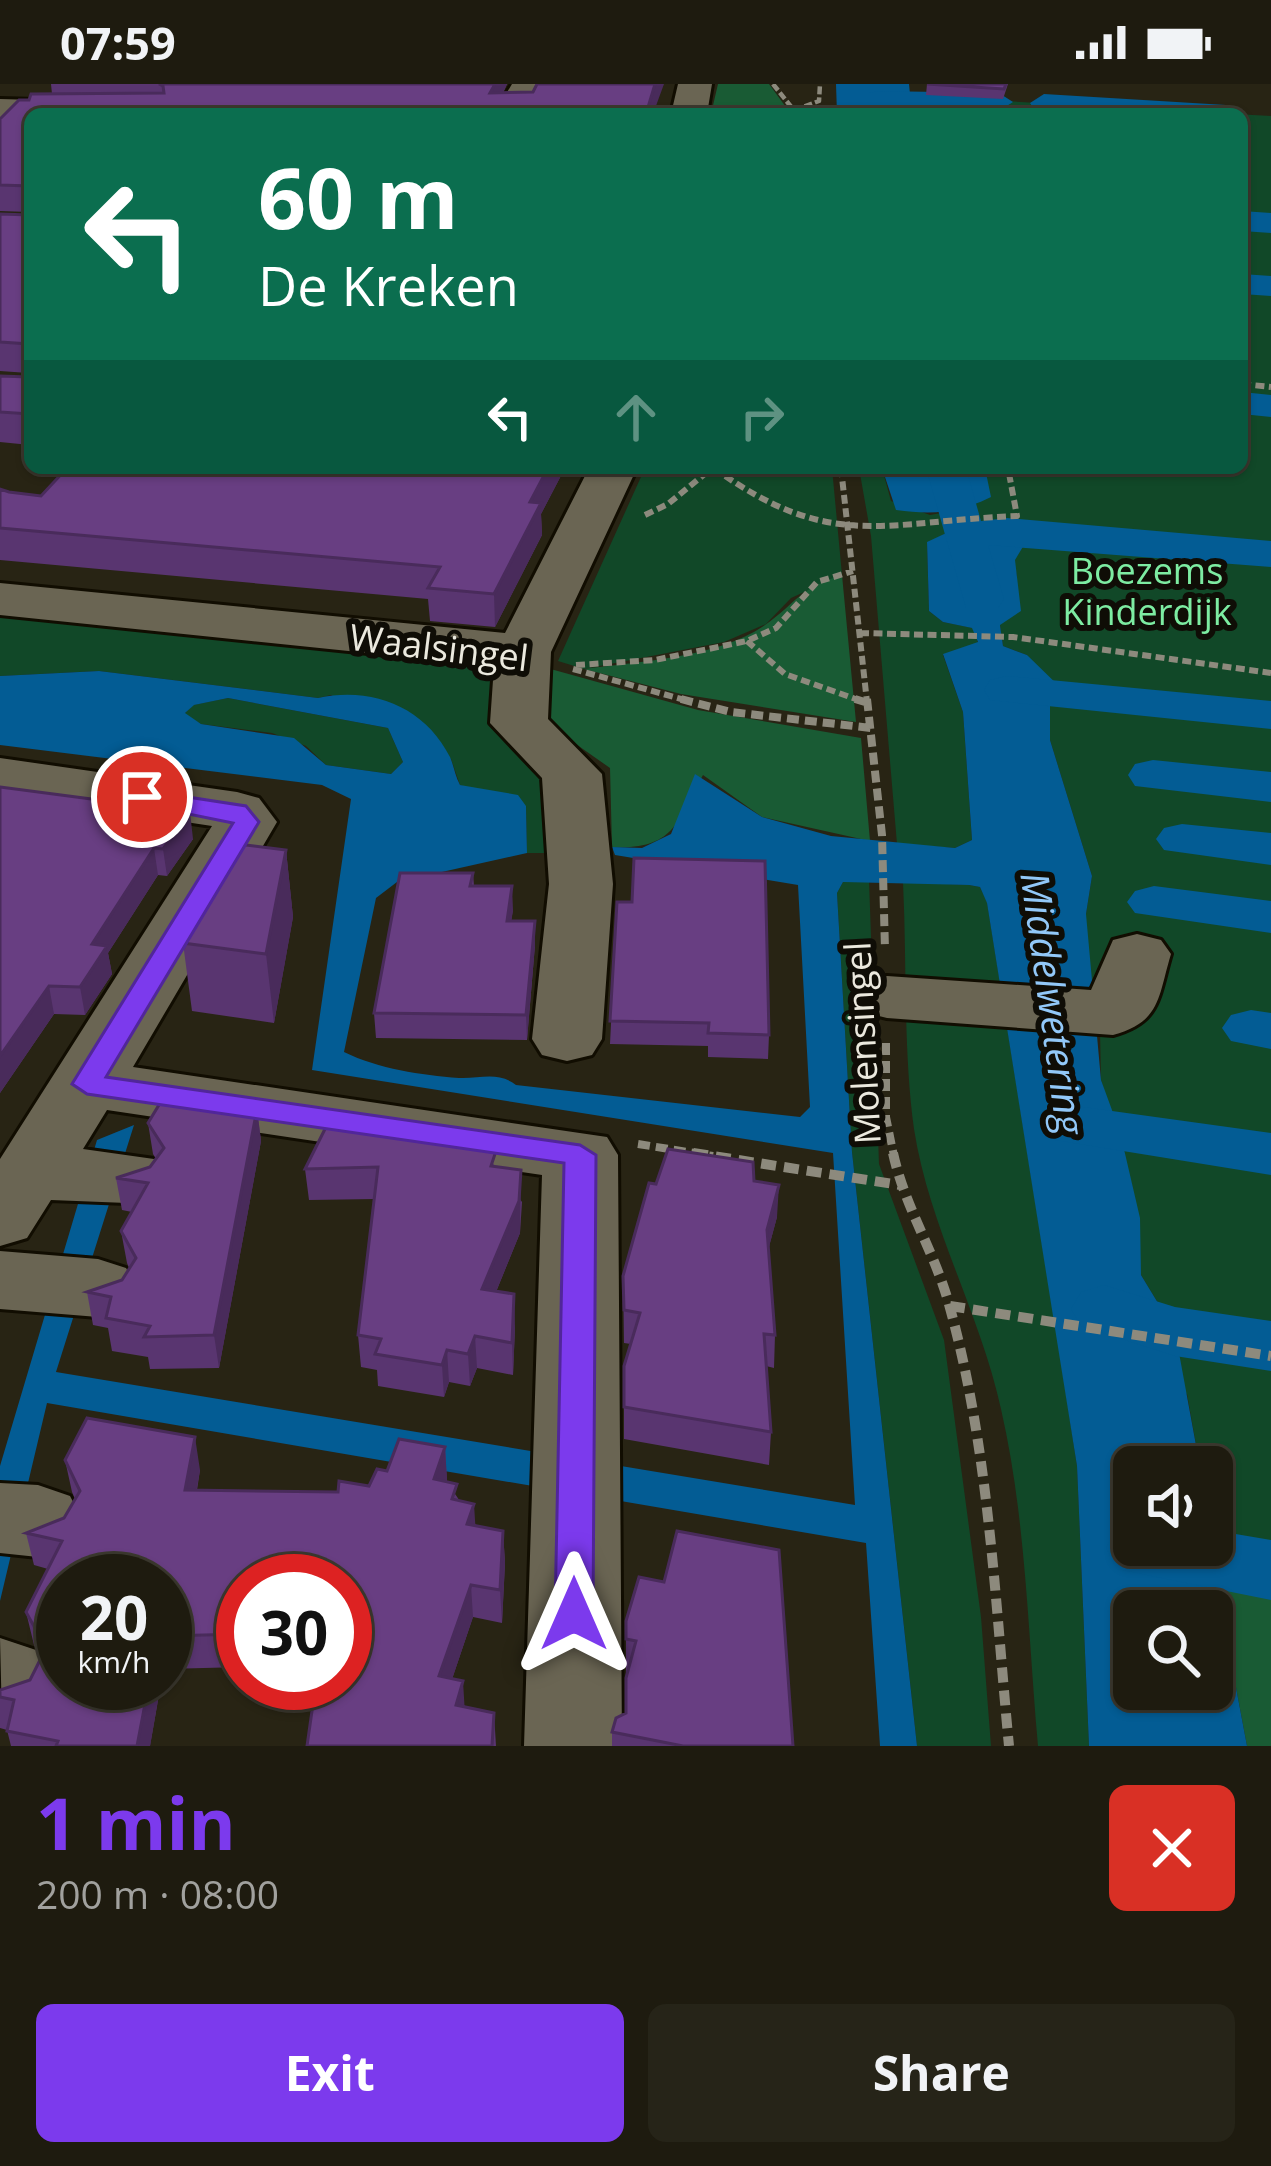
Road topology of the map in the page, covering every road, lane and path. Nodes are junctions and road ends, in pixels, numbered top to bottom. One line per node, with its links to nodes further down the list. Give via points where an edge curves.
1 (773, 84): 3 (path)
2 (820, 84): 4 (path, via 819,101)
3 (792, 108)
4 (804, 108)
5 (612, 474): 14 (street)
6 (723, 474): 9 (path, via 774,509)
7 (842, 474): 9 (path, Molensingel)
8 (1008, 474): 9 (path, via 1017,515)
9 (848, 531): 10 (path, Molensingel)
10 (853, 571): 12 (path, Molensingel); 13 (path, via 817,582 776,628)
11 (0, 599): 14 (street, Waalsingel)
12 (860, 634): 15 (path, via 1013,637); 16 (path, Molensingel)
13 (747, 641): 14 (path, via 655,660); 16 (path, via 785,674)
14 (542, 659): 17 (path, Waalsingel, via 731,712); 21 (street, via 519,723 572,774 581,884)
15 (1271, 673)
16 (868, 703): 17 (path, Molensingel)
17 (871, 728): 20 (path, Molensingel)
18 (0, 776): 22 (street, via 237,811 246,822)
19 (1124, 983): 20 (street, via 972,1002)
20 (887, 997): 24 (path, Molensingel, via 886,1117)
21 (567, 1039)
22 (87, 1084): 23 (street); 25 (street)
23 (580, 1155): 24 (path, via 593,1138); 28 (street)
24 (900, 1185): 26 (path, Molensingel)
25 (51, 1228)
26 (950, 1306): 27 (path); 29 (path, Molensingel, via 985,1494)
27 (1271, 1356)
28 (573, 1746)
29 (1009, 1746)

